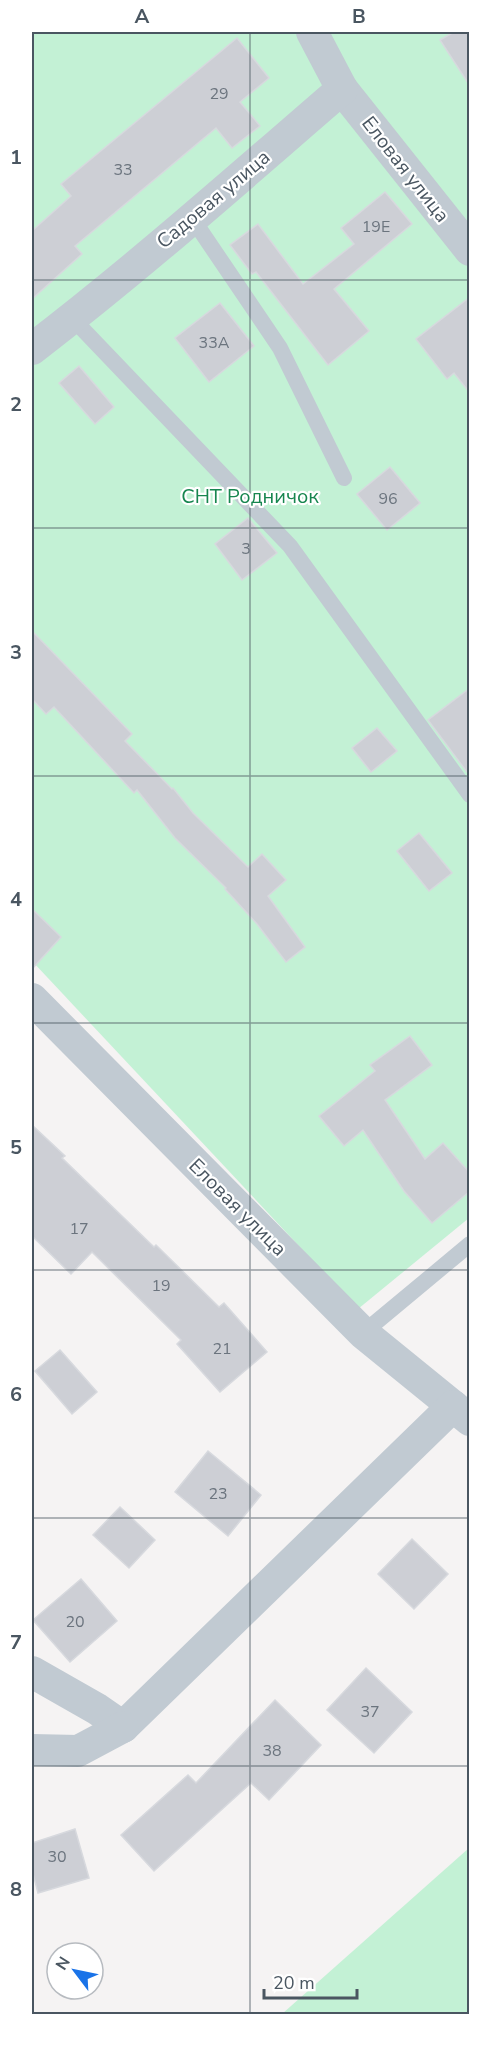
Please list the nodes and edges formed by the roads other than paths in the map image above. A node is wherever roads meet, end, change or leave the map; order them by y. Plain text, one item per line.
1 (312, 32) edge
2 (342, 88) junction
3 (192, 218) junction
4 (470, 250) edge
5 (72, 318) junction
6 (32, 349) edge
7 (344, 478) dead end
8 (470, 795) edge
9 (32, 999) edge
10 (470, 1244) edge
11 (363, 1333) junction
12 (461, 1413) edge
13 (32, 1672) edge
14 (123, 1727) junction
15 (32, 1750) edge

1 - 2 street
2 - 3 street, Садовая улица
2 - 4 street, Еловая улица
3 - 5 street, Садовая улица
3 - 7 lane
5 - 6 street, Садовая улица
5 - 8 lane
9 - 11 street, Еловая улица
10 - 11 lane
11 - 12 street, Еловая улица
12 - 14 street, Еловая улица
13 - 14 street
14 - 15 street, Еловая улица

